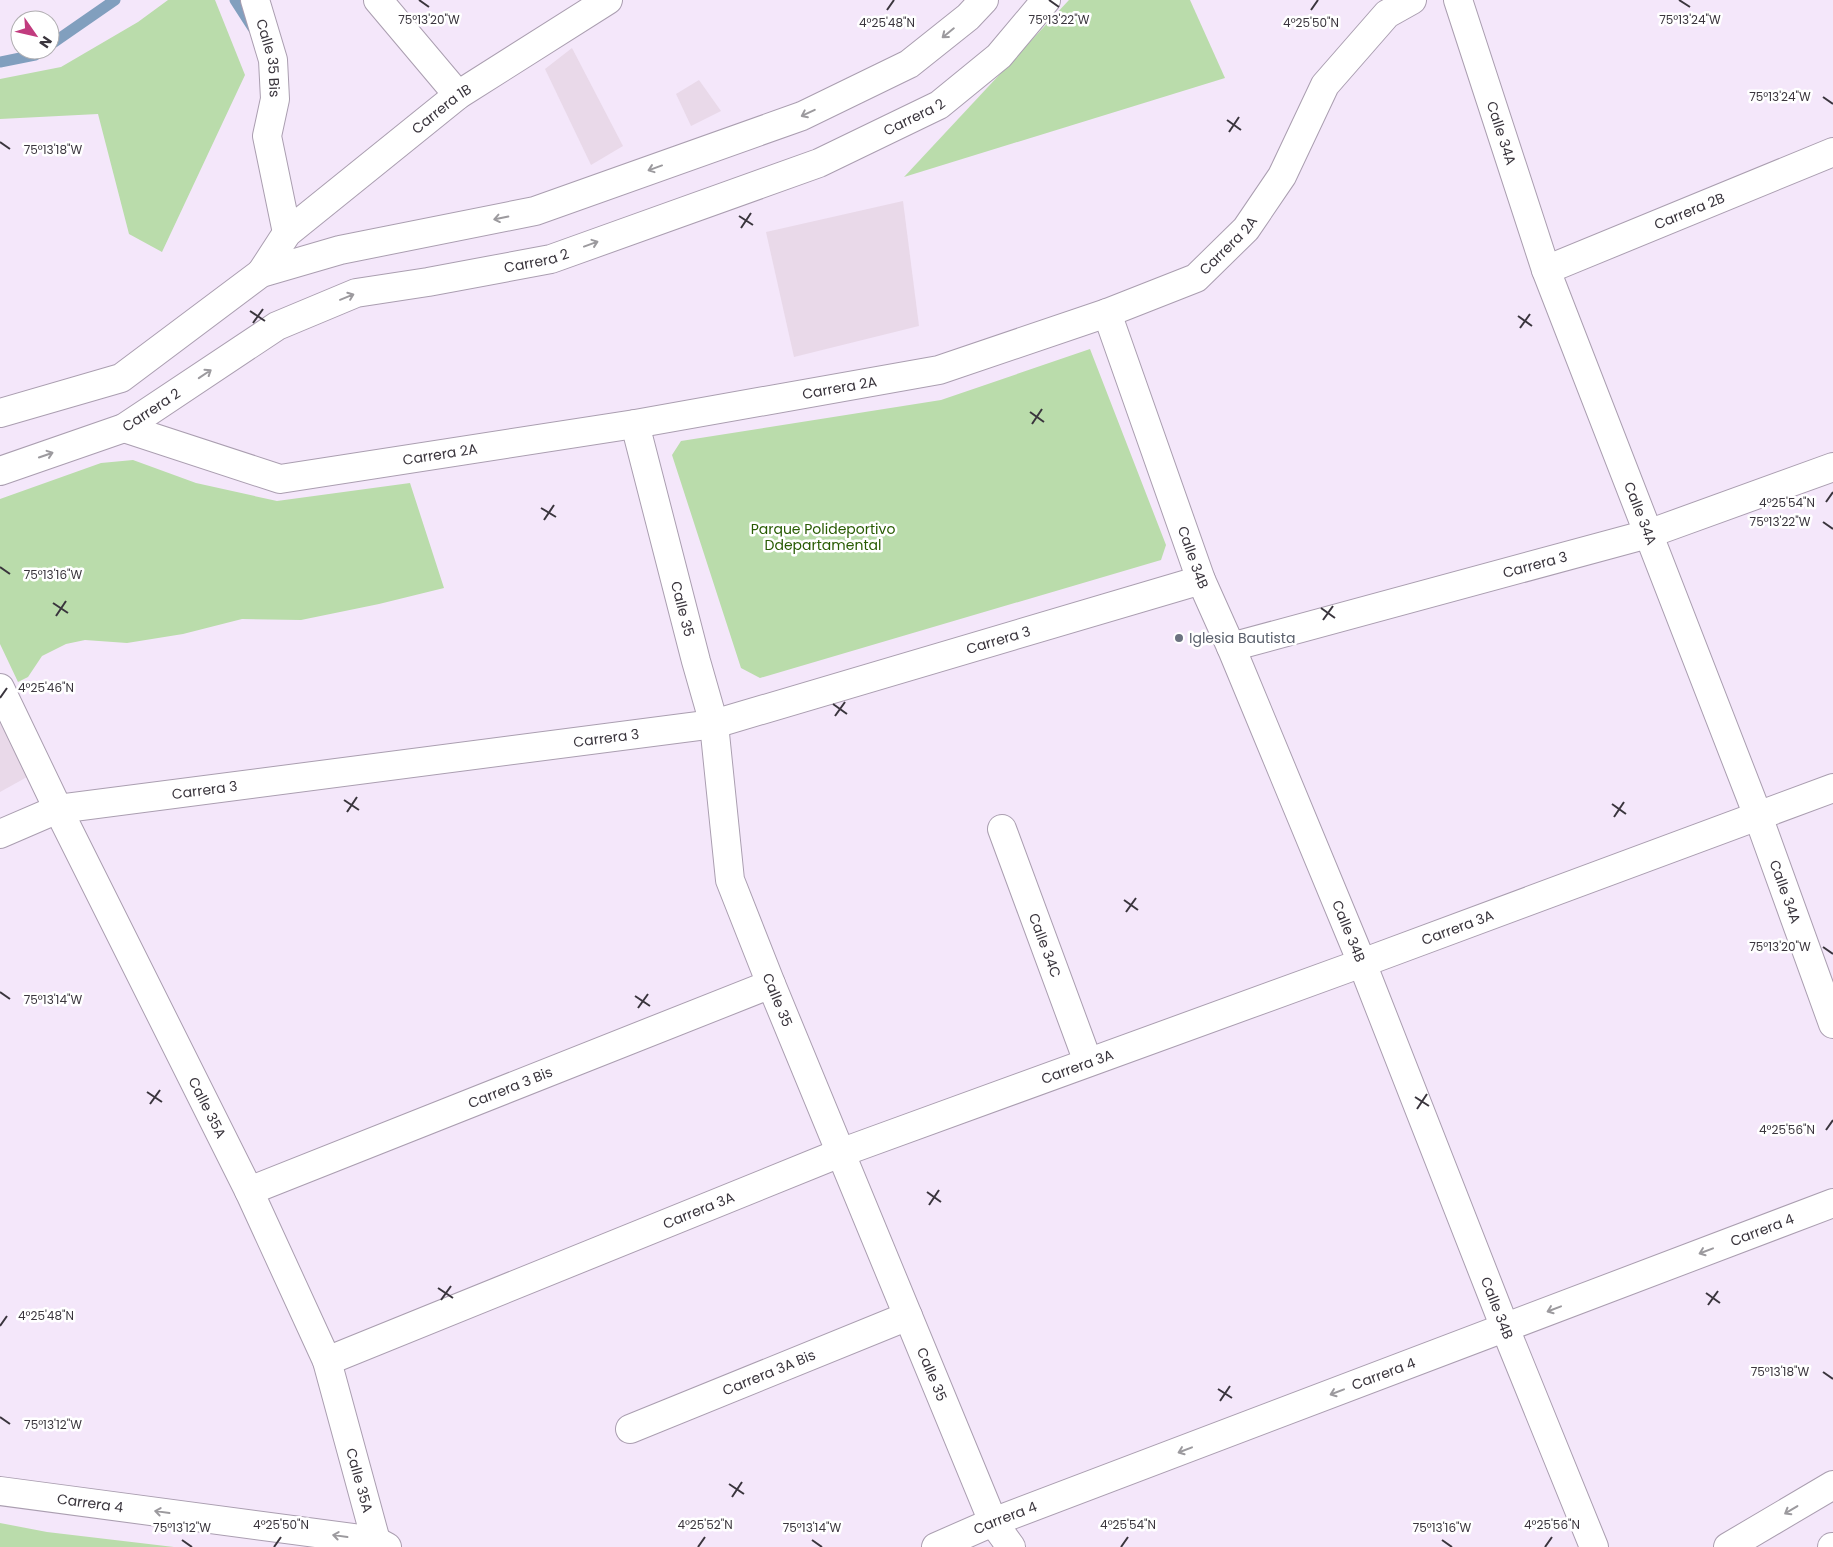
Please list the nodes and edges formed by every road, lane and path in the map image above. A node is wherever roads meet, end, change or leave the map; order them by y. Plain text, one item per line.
1 (255, 0) edge
2 (378, 0) edge
3 (608, 0) edge
4 (984, 0) edge
5 (1046, 0) edge
6 (1412, 0) edge
7 (1458, 0) edge
8 (458, 96) junction
9 (1833, 152) edge
10 (287, 233) junction
11 (1546, 270) junction
12 (261, 273) junction
13 (1107, 313) junction
14 (0, 413) edge
15 (635, 424) junction
16 (124, 428) junction
17 (1833, 467) edge
18 (0, 471) edge
19 (1648, 534) junction
20 (1201, 580) junction
21 (1231, 647) junction
22 (0, 688) edge
23 (714, 724) junction
24 (1833, 788) edge
25 (58, 809) junction
26 (1758, 816) junction
27 (1002, 829) dead end
28 (0, 834) edge
29 (1362, 963) junction
30 (771, 984) junction
31 (1833, 1024) edge
32 (1088, 1062) junction
33 (840, 1153) junction
34 (249, 1191) junction
35 (1833, 1203) edge
36 (908, 1316) junction
37 (1505, 1328) junction
38 (327, 1361) junction
39 (630, 1429) dead end
40 (1833, 1485) edge
41 (0, 1491) edge
42 (994, 1522) junction
43 (381, 1544) edge
44 (936, 1547) edge
45 (1011, 1547) edge
46 (1594, 1547) edge
47 (1728, 1547) edge

1 - 10 street, Calle 35 Bis
2 - 8 street
3 - 8 street, Carrera 1B
4 -> 12 street
16 -> 5 street, Carrera 2
6 - 13 street, Carrera 2A
7 - 11 street, Calle 34A
8 - 10 street, Carrera 1B
9 - 11 street, Carrera 2B
10 - 12 street, Carrera 1B
11 - 19 street, Calle 34A
12 - 14 street
13 - 15 street, Carrera 2A
13 - 20 street, Calle 34B
15 - 16 street, Carrera 2A
15 - 23 street, Calle 35
18 -> 16 street, Carrera 2
17 - 19 street, Carrera 3
19 - 21 street, Carrera 3
19 - 26 street, Calle 34A
20 - 21 street, Calle 34B
20 - 23 street, Carrera 3
21 - 29 street, Calle 34B
22 - 25 street, Calle 35A
23 - 25 street, Carrera 3
23 - 30 street, Calle 35
24 - 26 street, Carrera 3A
25 - 28 street, Carrera 3
25 - 34 street, Calle 35A
26 - 29 street, Carrera 3A
26 - 31 street, Calle 34A
27 - 32 street, Calle 34C
29 - 32 street, Carrera 3A
29 - 37 street, Calle 34B
30 - 33 street, Calle 35
30 - 34 street, Carrera 3 Bis
32 - 33 street, Carrera 3A
33 - 36 street, Calle 35
33 - 38 street, Carrera 3A
34 - 38 street, Calle 35A
35 -> 37 street, Carrera 4
36 - 39 street, Carrera 3A Bis
36 - 42 street, Calle 35
37 -> 42 street, Carrera 4
37 - 46 street, Calle 34B
38 - 43 street, Calle 35A
40 -> 47 street
43 -> 41 street, Carrera 4
42 - 44 street, Carrera 4
42 - 45 street, Calle 35

